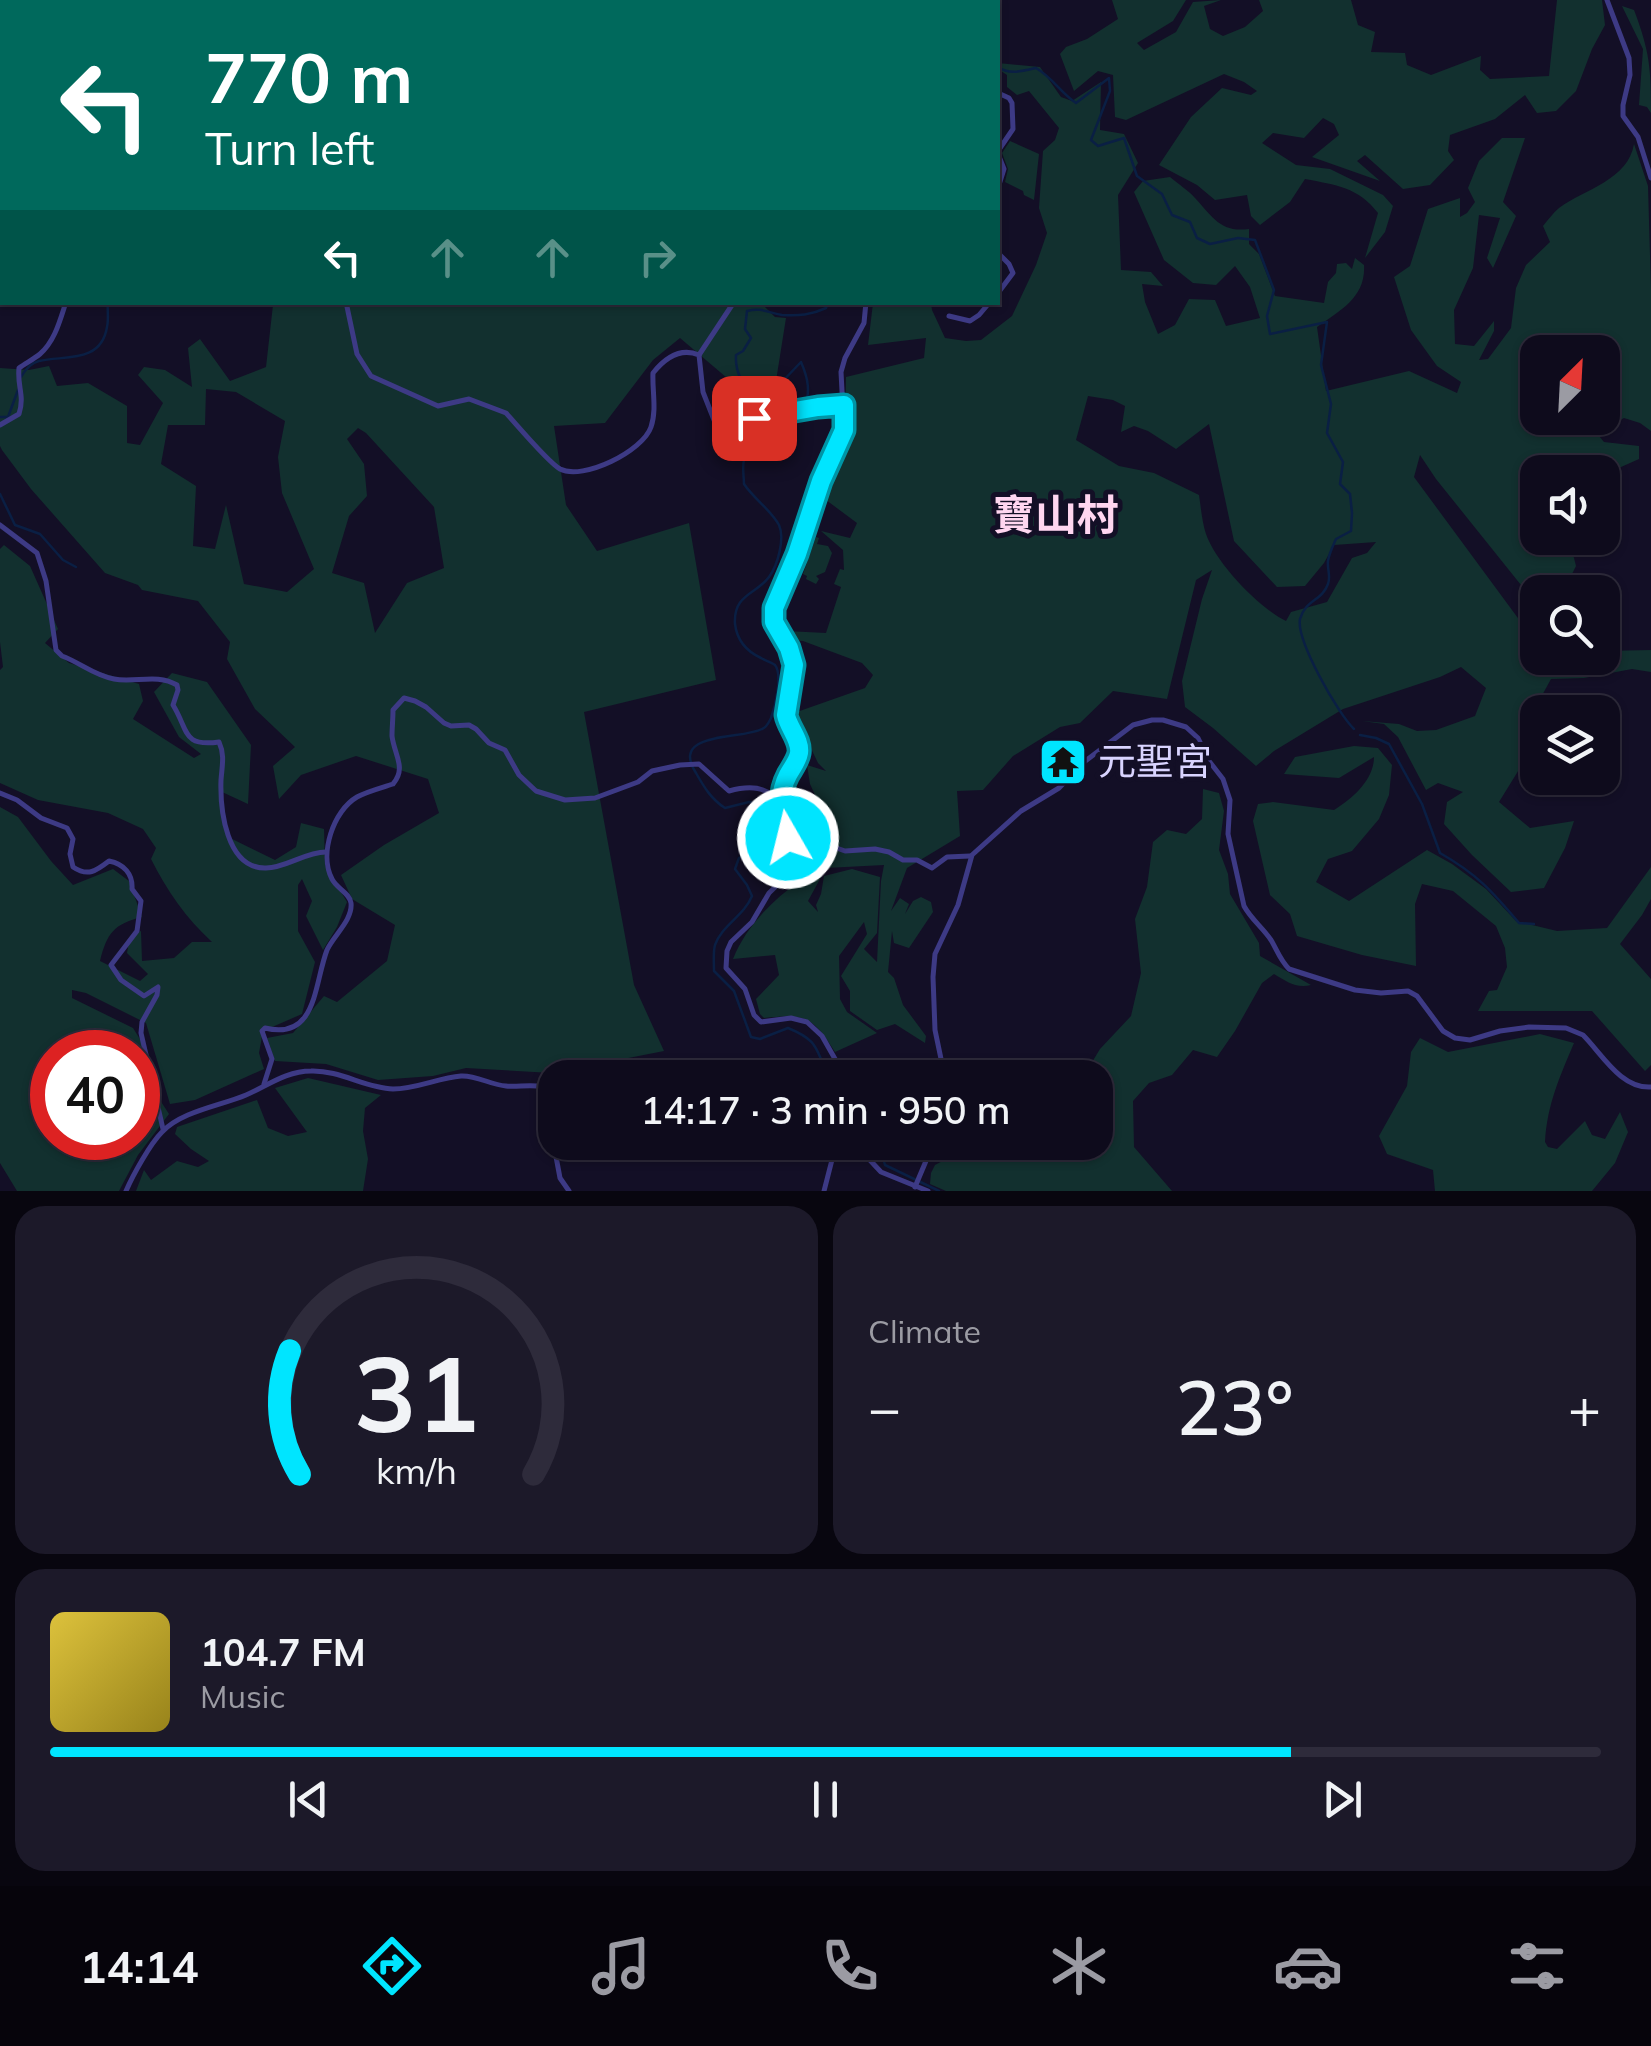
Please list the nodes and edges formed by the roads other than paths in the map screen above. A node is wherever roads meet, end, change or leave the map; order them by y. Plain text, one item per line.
1 (1608, 0) edge
2 (1000, 94) edge
3 (1000, 149) edge
4 (1000, 158) edge
5 (1651, 178) edge
6 (1000, 182) edge
7 (1000, 256) edge
8 (1000, 290) edge
9 (65, 305) edge
10 (347, 305) edge
11 (732, 305) edge
12 (866, 305) edge
13 (987, 305) edge
14 (950, 316) dead end
15 (700, 355) junction
16 (844, 405) junction
17 (0, 424) edge
18 (0, 525) edge
19 (0, 793) edge
20 (781, 804) junction
21 (326, 852) junction
22 (972, 856) junction
23 (836, 1060) edge
24 (941, 1060) edge
25 (264, 1084) junction
26 (1651, 1087) edge
27 (164, 1130) junction
28 (831, 1160) edge
29 (870, 1160) edge
30 (927, 1160) edge
31 (915, 1187) junction
32 (127, 1190) edge
33 (569, 1191) edge
34 (824, 1191) edge
35 (928, 1191) edge

1 - 5 street
2 - 3 street
4 - 6 street
7 - 8 street
9 - 17 street
10 - 15 street
11 - 15 street
12 - 16 street
13 - 14 street
15 - 16 street
16 - 20 street
18 - 21 street
19 - 27 street
20 - 21 street
20 - 22 street
20 - 23 street
21 - 25 street
22 - 24 street
22 - 26 street
25 - 27 street
25 - 33 street
27 - 32 street
28 - 34 street
29 - 31 street
30 - 31 street
31 - 35 street

